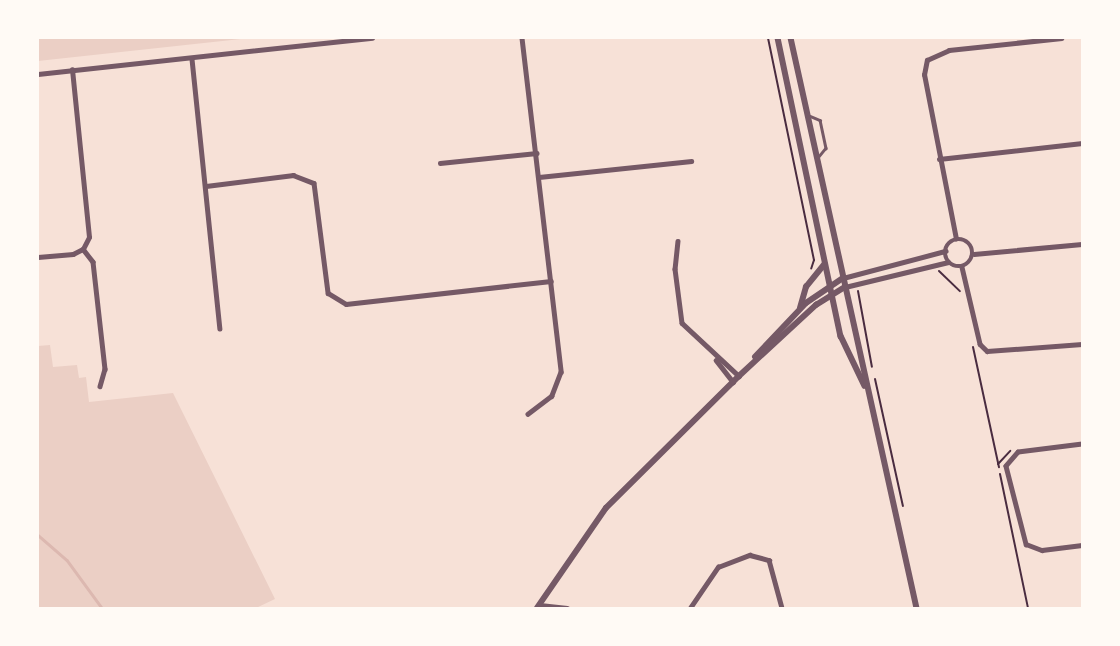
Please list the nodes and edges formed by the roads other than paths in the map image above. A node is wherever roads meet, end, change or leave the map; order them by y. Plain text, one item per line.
1 (372, 38) edge
2 (522, 38) edge
3 (778, 38) edge
4 (791, 38) edge
5 (1061, 38) edge
6 (192, 59) junction
7 (72, 70) junction
8 (38, 74) edge
9 (808, 116) junction
10 (1082, 143) edge
11 (536, 152) junction
12 (818, 158) junction
13 (939, 159) junction
14 (691, 160) dead end
15 (440, 163) dead end
16 (539, 177) junction
17 (206, 186) junction
18 (956, 239) junction
19 (678, 241) dead end
20 (1082, 244) edge
21 (83, 249) junction
22 (945, 251) junction
23 (974, 254) junction
24 (38, 257) edge
25 (824, 261) junction
26 (948, 262) junction
27 (962, 267) junction
28 (843, 278) junction
29 (551, 281) junction
30 (830, 286) junction
31 (845, 287) junction
32 (832, 294) junction
33 (794, 316) junction
34 (220, 329) dead end
35 (1082, 344) edge
36 (714, 357) junction
37 (739, 376) junction
38 (733, 382) junction
39 (100, 386) dead end
40 (870, 399) junction
41 (528, 414) dead end
42 (1082, 444) edge
43 (1082, 545) edge
44 (538, 606) edge
45 (567, 608) edge
46 (690, 608) edge
47 (782, 608) edge
48 (917, 608) edge

1 - 6 street
2 - 11 street
3 - 25 street
4 - 9 street
5 - 13 street
6 - 7 street
6 - 17 street
7 - 8 street
7 - 21 street
9 - 12 street
9 - 12 lane
10 - 13 street
11 - 15 street
11 - 16 street
12 - 28 street
13 - 18 street
14 - 16 street
16 - 29 street
17 - 29 street
17 - 34 street
18 - 22 street
18 - 23 street
19 - 36 street
20 - 23 street
21 - 24 street
21 - 39 street
22 - 26 street
22 - 28 street
23 - 27 street
25 - 30 street
25 - 33 street
26 - 27 street
26 - 31 street
27 - 35 street
28 - 30 street
28 - 31 street
29 - 41 street
30 - 32 street
30 - 33 street
31 - 32 street
31 - 40 street
32 - 37 street
32 - 40 street
33 - 37 street
36 - 37 street
36 - 38 street
37 - 38 street
38 - 44 street
40 - 48 street
42 - 43 street
44 - 45 street
46 - 47 street

